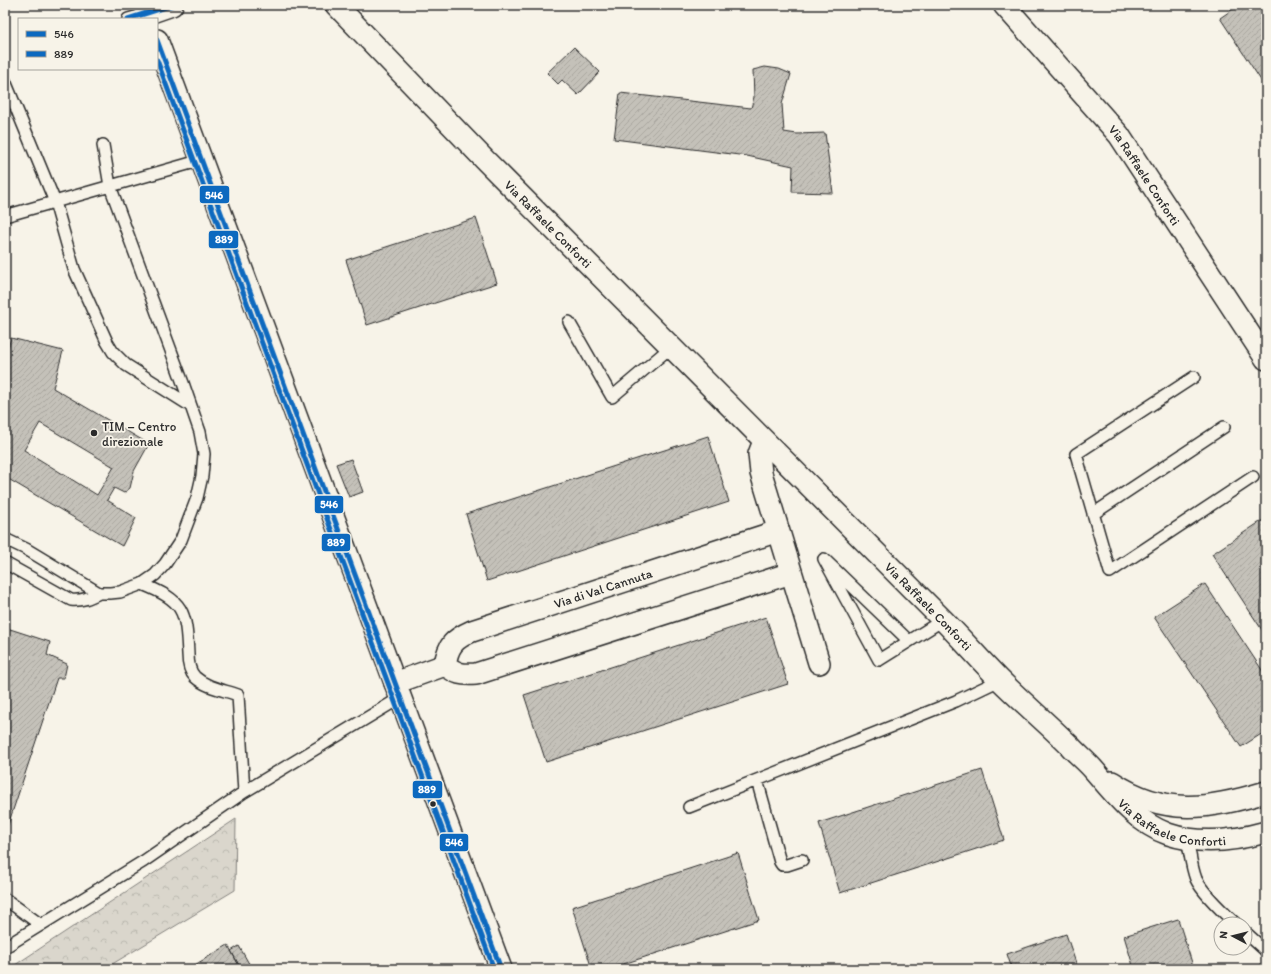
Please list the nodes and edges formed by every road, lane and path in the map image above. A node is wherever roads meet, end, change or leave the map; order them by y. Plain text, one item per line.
1 (172, 5) edge
2 (336, 5) edge
3 (1004, 5) edge
4 (141, 14) edge
5 (158, 43) edge
6 (5, 81) edge
7 (103, 145) dead end
8 (202, 160) junction
9 (110, 186) junction
10 (55, 202) junction
11 (5, 216) edge
12 (568, 322) dead end
13 (671, 347) junction
14 (1266, 359) edge
15 (1194, 376) dead end
16 (191, 406) junction
17 (1224, 427) dead end
18 (764, 441) junction
19 (1254, 477) dead end
20 (1093, 514) junction
21 (778, 531) junction
22 (5, 539) edge
23 (5, 563) edge
24 (791, 573) junction
25 (142, 584) junction
26 (99, 593) junction
27 (943, 620) junction
28 (909, 641) junction
29 (819, 663) dead end
30 (445, 665) junction
31 (1000, 680) junction
32 (398, 690) junction
33 (1093, 770) junction
34 (757, 780) junction
35 (244, 792) junction
36 (1266, 792) edge
37 (688, 807) dead end
38 (1266, 832) edge
39 (1187, 839) junction
40 (802, 860) dead end
41 (5, 899) edge
42 (1227, 916) edge
43 (41, 924) junction
44 (1253, 939) edge
45 (5, 947) edge
46 (1266, 951) edge
47 (502, 969) edge

1 - 4 street
2 - 13 street, Via Raffaele Conforti
3 - 14 street, Via Raffaele Conforti
5 - 8 street
6 - 10 lane
7 - 9 lane
8 - 9 lane
8 - 32 street
9 - 10 lane
9 - 16 lane
10 - 11 lane
10 - 16 lane
12 - 13 lane
13 - 18 street, Via Raffaele Conforti
15 - 20 lane
16 - 25 lane
17 - 20 lane
18 - 21 street
18 - 27 street, Via Raffaele Conforti
19 - 20 lane
21 - 24 street
21 - 30 street, Via di Val Cannuta
22 - 26 lane
23 - 26 lane
24 - 29 street
24 - 30 street
25 - 26 lane
25 - 35 lane
27 - 28 lane
27 - 31 street, Via Raffaele Conforti
28 - 28 lane
30 - 32 street
31 - 33 street, Via Raffaele Conforti
31 - 34 lane
32 - 35 lane
32 - 47 street
33 - 36 street, Via Raffaele Conforti
33 - 39 street, Via Raffaele Conforti
34 - 37 lane
34 - 40 lane
35 - 43 lane
38 - 39 street, Via Raffaele Conforti
39 - 42 lane
41 - 43 lane
43 - 45 lane
44 - 46 lane

